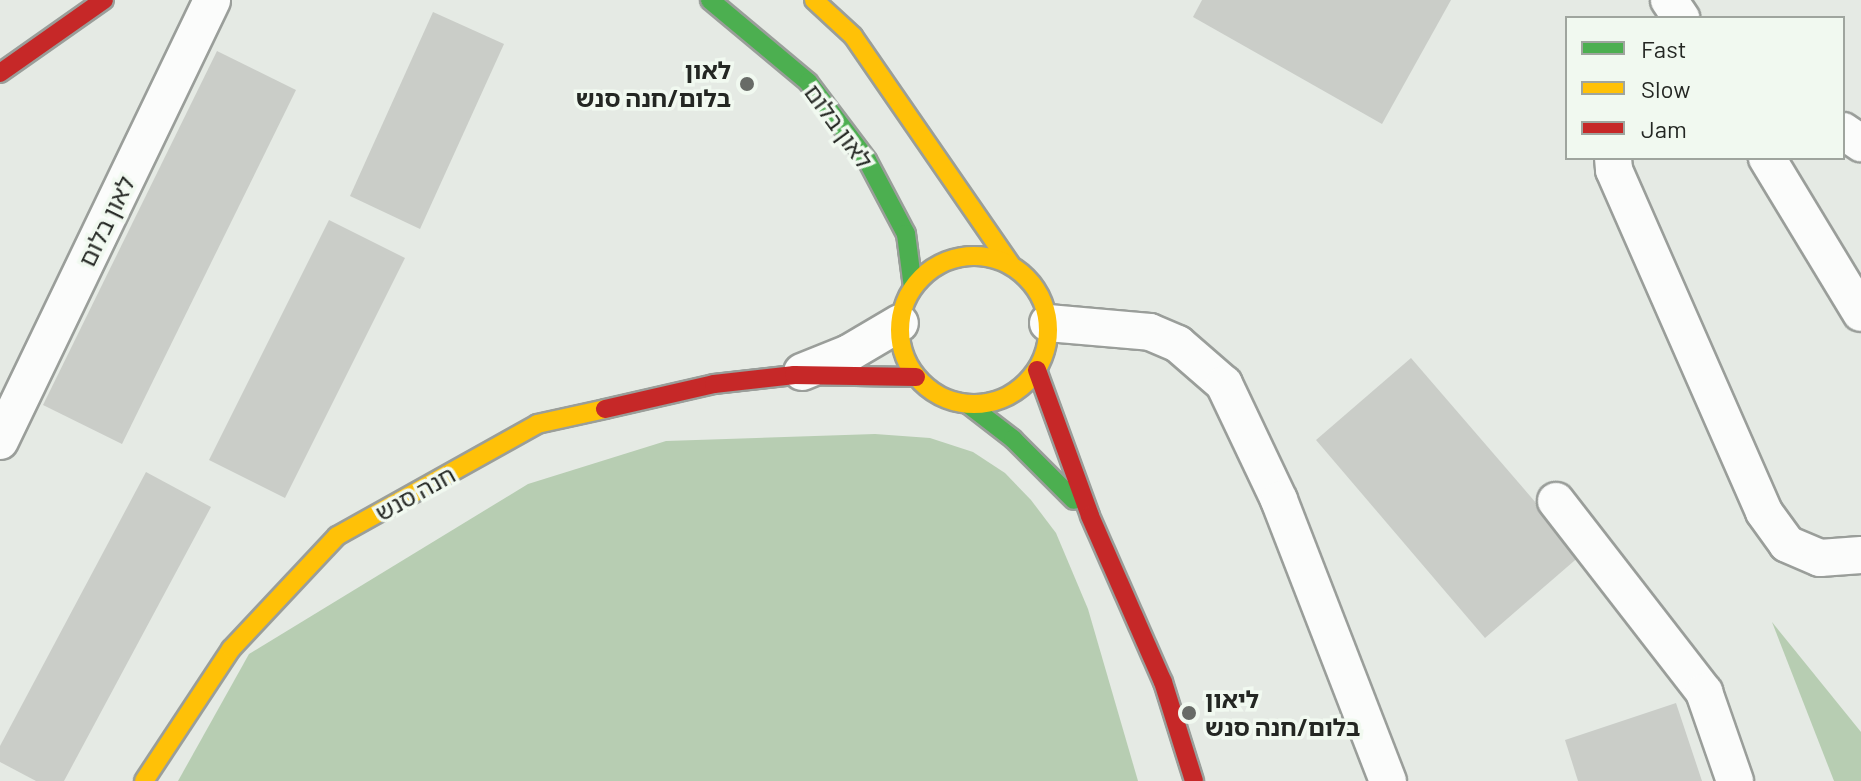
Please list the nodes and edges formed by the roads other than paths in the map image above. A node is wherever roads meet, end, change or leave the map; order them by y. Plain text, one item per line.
1 (104, 0) edge
2 (212, 0) edge
3 (710, 0) edge
4 (814, 0) edge
5 (0, 73) edge
6 (1614, 160) edge
7 (1768, 160) edge
8 (1011, 265) junction
9 (913, 287) junction
10 (1861, 313) edge
11 (900, 323) junction
12 (1048, 323) junction
13 (1037, 370) junction
14 (794, 375) junction
15 (916, 377) junction
16 (969, 405) junction
17 (0, 441) edge
18 (1556, 501) dead end
19 (1090, 516) junction
20 (1861, 555) edge
21 (144, 781) edge
22 (1194, 781) edge
23 (1388, 781) edge
24 (1735, 781) edge

1 - 5 street
2 - 17 street, לאון בלום
3 - 9 street, לאון בלום
4 - 8 street
6 - 20 street
7 - 10 street
8 - 9 street
8 - 12 street
9 - 11 street
11 - 14 street, חנה סנש
11 - 15 street
12 - 13 street
12 - 23 street
13 - 16 street
13 - 19 street
14 - 15 street, חנה סנש
14 - 21 street, חנה סנש
15 - 16 street
16 - 19 street
18 - 24 street
19 - 22 street

